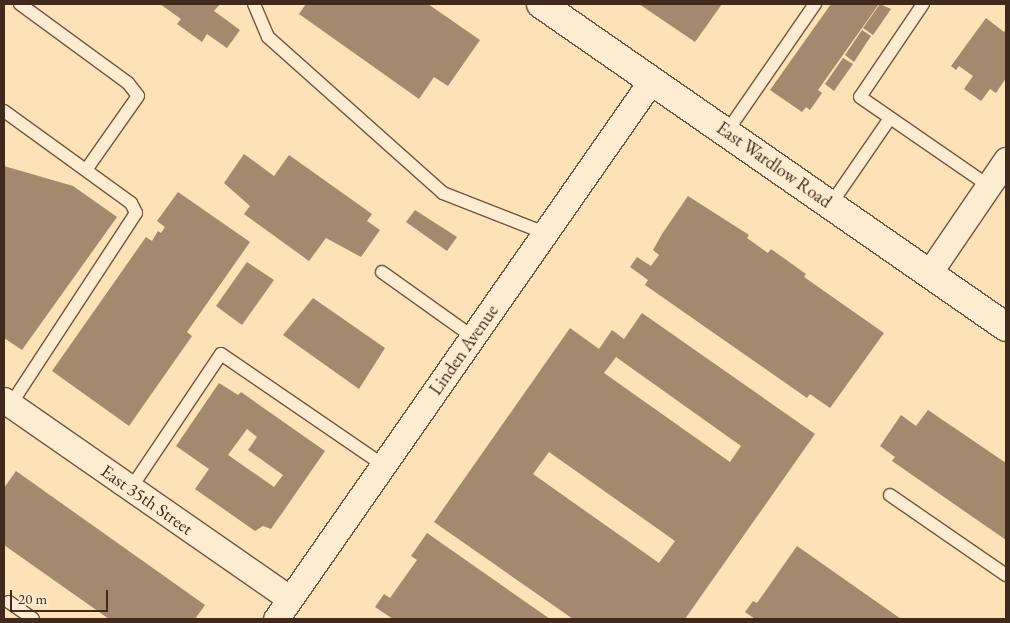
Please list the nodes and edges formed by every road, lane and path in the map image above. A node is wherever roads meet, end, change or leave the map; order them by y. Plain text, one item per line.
1 (20, 4) edge
2 (254, 4) edge
3 (540, 4) edge
4 (815, 4) edge
5 (923, 4) edge
6 (651, 81) junction
7 (4, 111) edge
8 (890, 118) junction
9 (726, 133) junction
10 (1006, 160) edge
11 (86, 170) junction
12 (989, 186) junction
13 (831, 204) junction
14 (545, 233) junction
15 (382, 272) dead end
16 (929, 273) junction
17 (1006, 327) edge
18 (473, 337) junction
19 (7, 402) edge
20 (383, 466) junction
21 (131, 488) junction
22 (890, 495) dead end
23 (1006, 576) edge
24 (9, 602) dead end
25 (283, 609) edge
26 (33, 619) edge

1 - 11 lane
2 - 14 lane
3 - 6 main road, East Wardlow Road
4 - 9 lane
5 - 8 lane
6 - 9 main road, East Wardlow Road
6 - 14 street, Linden Avenue
7 - 11 lane
8 - 12 lane
8 - 13 lane
9 - 13 main road, East Wardlow Road
10 - 12 street
11 - 19 lane
12 - 16 street
13 - 16 main road, East Wardlow Road
14 - 18 street, Linden Avenue
15 - 18 lane
16 - 17 main road, East Wardlow Road
18 - 20 street, Linden Avenue
19 - 21 street, East 35th Street
20 - 21 lane
20 - 25 street, Linden Avenue
21 - 25 street, East 35th Street
22 - 23 lane
24 - 26 lane

